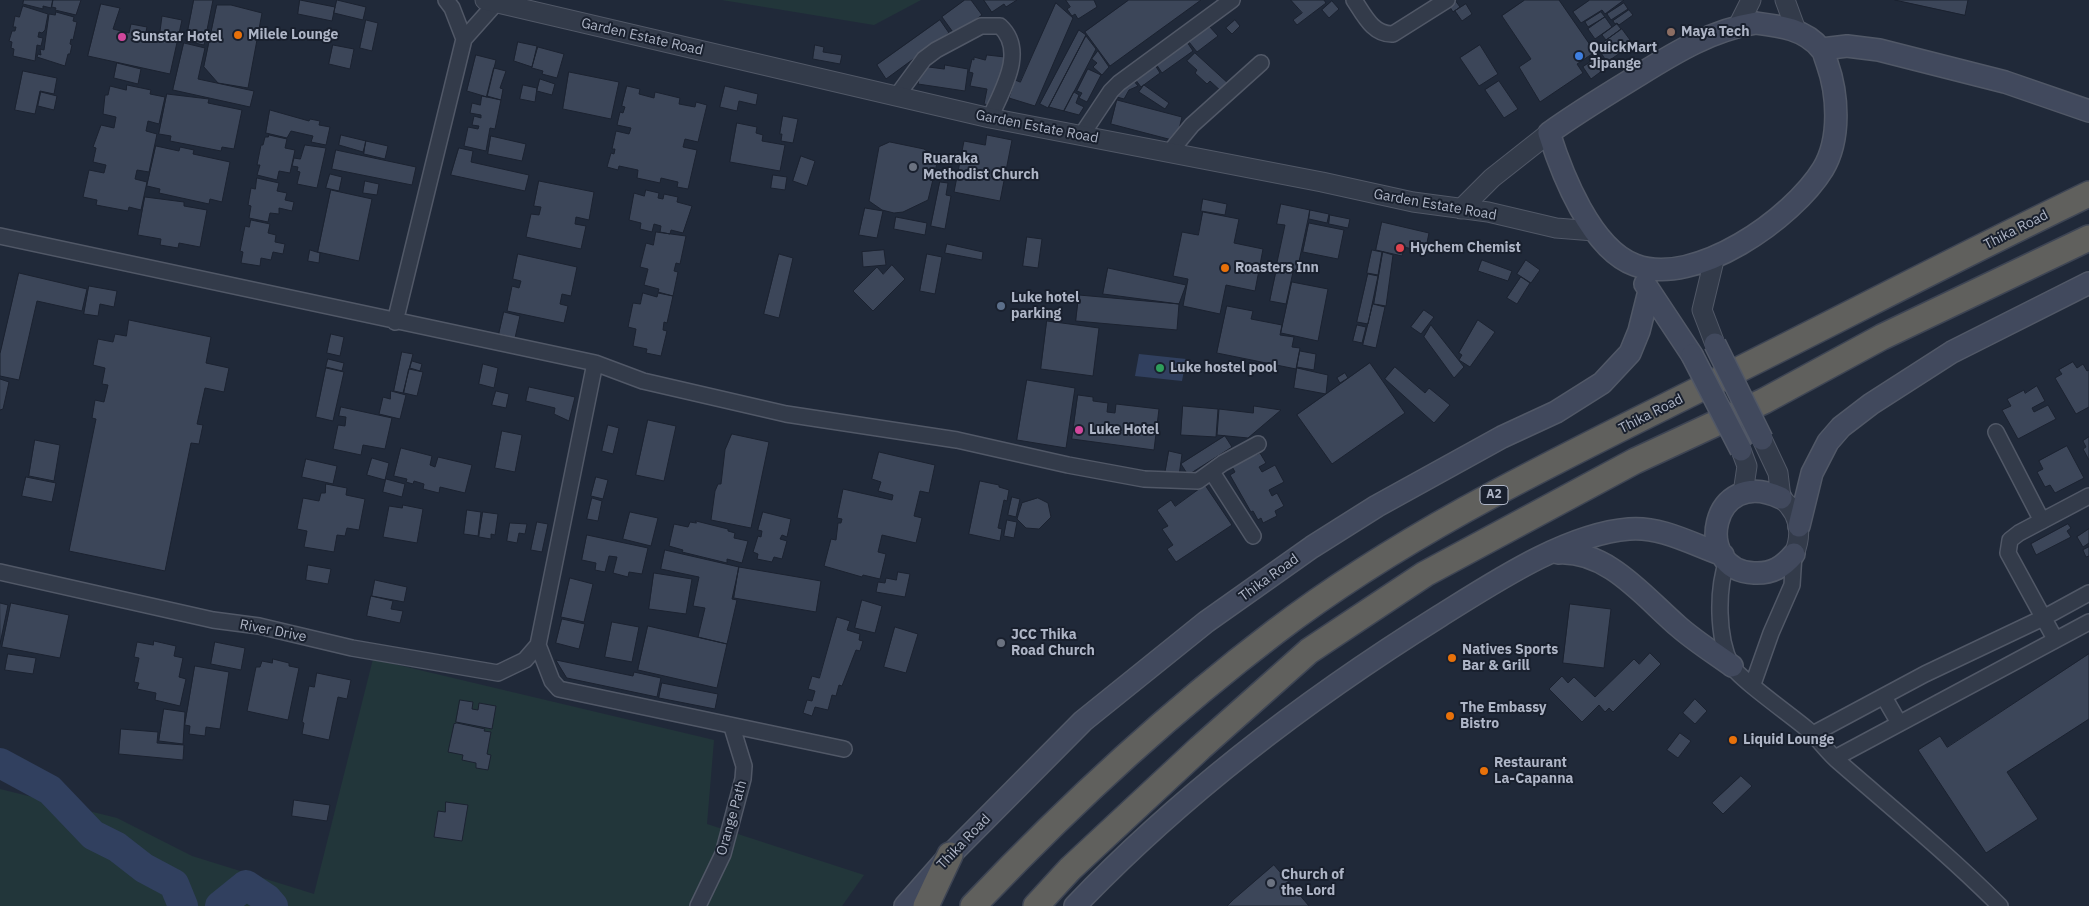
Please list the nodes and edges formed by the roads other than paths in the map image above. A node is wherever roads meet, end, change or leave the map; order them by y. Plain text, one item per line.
1 (446, 0) edge
2 (1232, 0) edge
3 (1354, 0) edge
4 (1447, 0) edge
5 (1751, 0) edge
6 (1785, 0) edge
7 (491, 1) edge
8 (1738, 26) junction
9 (1796, 30) junction
10 (464, 39) junction
11 (1822, 49) junction
12 (1261, 63) dead end
13 (896, 97) junction
14 (2089, 111) edge
15 (990, 118) junction
16 (1549, 133) junction
17 (1081, 136) junction
18 (1169, 153) junction
19 (2089, 194) edge
20 (1461, 209) junction
21 (1594, 231) junction
22 (0, 236) edge
23 (2089, 238) edge
24 (1714, 256) junction
25 (1636, 266) junction
26 (2089, 283) edge
27 (1649, 291) junction
28 (395, 322) junction
29 (1715, 344) joint
30 (594, 363) junction
31 (1996, 432) dead end
32 (1762, 439) joint
33 (1258, 444) dead end
34 (1741, 450) joint
35 (1212, 472) junction
36 (1743, 493) junction
37 (2089, 496) edge
38 (1781, 498) junction
39 (2042, 520) junction
40 (1799, 526) junction
41 (1253, 536) dead end
42 (1552, 553) junction
43 (1794, 554) junction
44 (1725, 558) junction
45 (0, 572) edge
46 (2089, 593) edge
47 (2045, 617) junction
48 (2089, 622) edge
49 (2055, 639) junction
50 (538, 645) junction
51 (1732, 666) junction
52 (1753, 684) junction
53 (1884, 697) junction
54 (1899, 723) junction
55 (732, 726) junction
56 (1813, 734) junction
57 (844, 749) dead end
58 (1834, 758) junction
59 (950, 855) junction
60 (698, 906) edge
61 (904, 906) edge
62 (926, 906) edge
63 (973, 906) edge
64 (1036, 906) edge
65 (1075, 906) edge
66 (2000, 906) edge

1 - 10 street
2 - 17 street
3 - 4 street
5 - 8 street
6 - 9 street
7 - 10 street
7 - 13 street, Garden Estate Road
8 - 9 main road
8 - 16 main road
9 - 11 main road
10 - 28 street
11 - 14 main road
11 - 24 main road
12 - 18 street
13 - 15 street, Garden Estate Road
13 - 15 street
15 - 17 street, Garden Estate Road
16 - 20 street
16 - 21 main road
17 - 18 street, Garden Estate Road
18 - 20 street, Garden Estate Road
19 - 63 highway, Thika Road / A2
20 - 21 street, Garden Estate Road
21 - 25 main road
22 - 28 street
23 - 64 highway
24 - 25 main road
24 - 29 street
25 - 27 main road
26 - 40 main road
27 - 34 main road, bridge
27 - 59 main road, Thika Road
28 - 30 street
29 - 32 main road, bridge
30 - 35 street
30 - 50 street
31 - 39 street
32 - 38 street
33 - 35 street
34 - 36 street
35 - 41 street
36 - 38 main road
36 - 44 main road
37 - 39 street
38 - 40 street
39 - 47 street
40 - 43 street
42 - 44 main road
42 - 51 main road
42 - 65 main road
43 - 44 main road
43 - 52 street
44 - 51 street
45 - 50 street, River Drive
46 - 47 street
47 - 49 street
47 - 53 street
48 - 49 street
49 - 54 street
50 - 55 street
51 - 52 street
52 - 56 street
53 - 54 street
53 - 56 street
54 - 58 street
55 - 57 street
55 - 60 street, Orange Path
56 - 58 street
58 - 66 street
59 - 61 main road, Thika Road
59 - 62 highway

